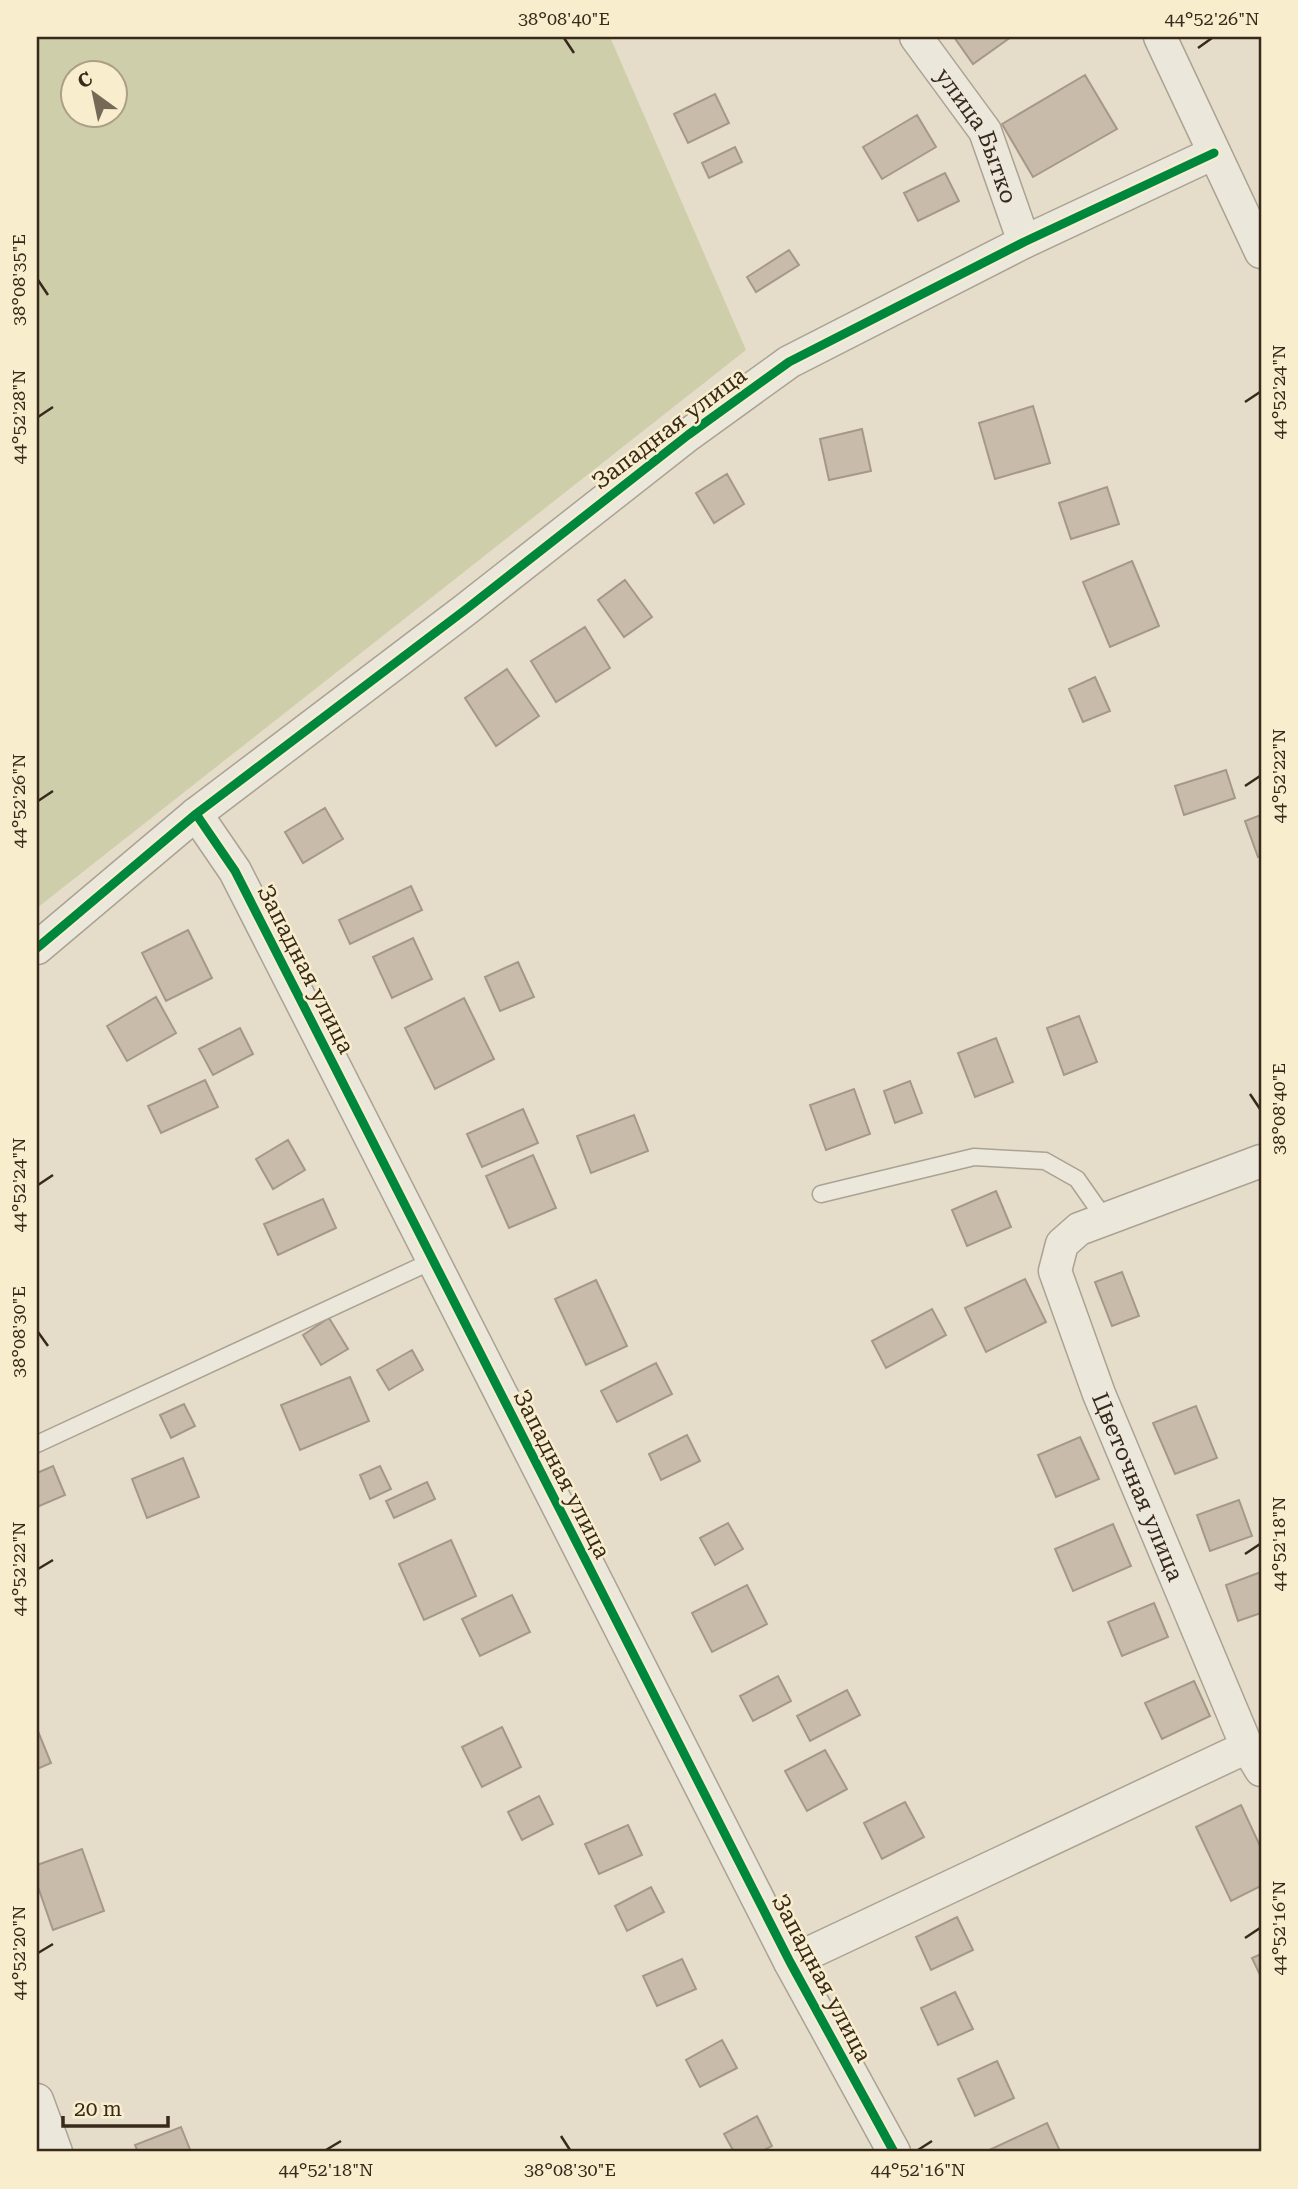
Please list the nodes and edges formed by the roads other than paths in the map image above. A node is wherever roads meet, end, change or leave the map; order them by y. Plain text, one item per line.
1 (916, 37) edge
2 (1160, 37) edge
3 (1214, 153) junction
4 (1024, 242) junction
5 (1261, 252) edge
6 (196, 814) junction
7 (37, 948) edge
8 (1261, 1161) edge
9 (821, 1194) dead end
10 (1105, 1219) junction
11 (432, 1261) junction
12 (37, 1444) edge
13 (1254, 1758) edge
14 (790, 1962) junction
15 (37, 2100) edge
16 (56, 2152) edge
17 (894, 2152) edge

1 - 4 street, улица Бытко
2 - 3 street
3 - 4 street, Западная улица
3 - 5 street
4 - 6 street, Западная улица
6 - 7 street, Западная улица
6 - 11 street, Западная улица
8 - 10 street, Цветочная улица
9 - 10 lane
10 - 13 street, Цветочная улица
11 - 12 lane
11 - 14 street, Западная улица
13 - 14 street
14 - 17 street, Западная улица
15 - 16 street

